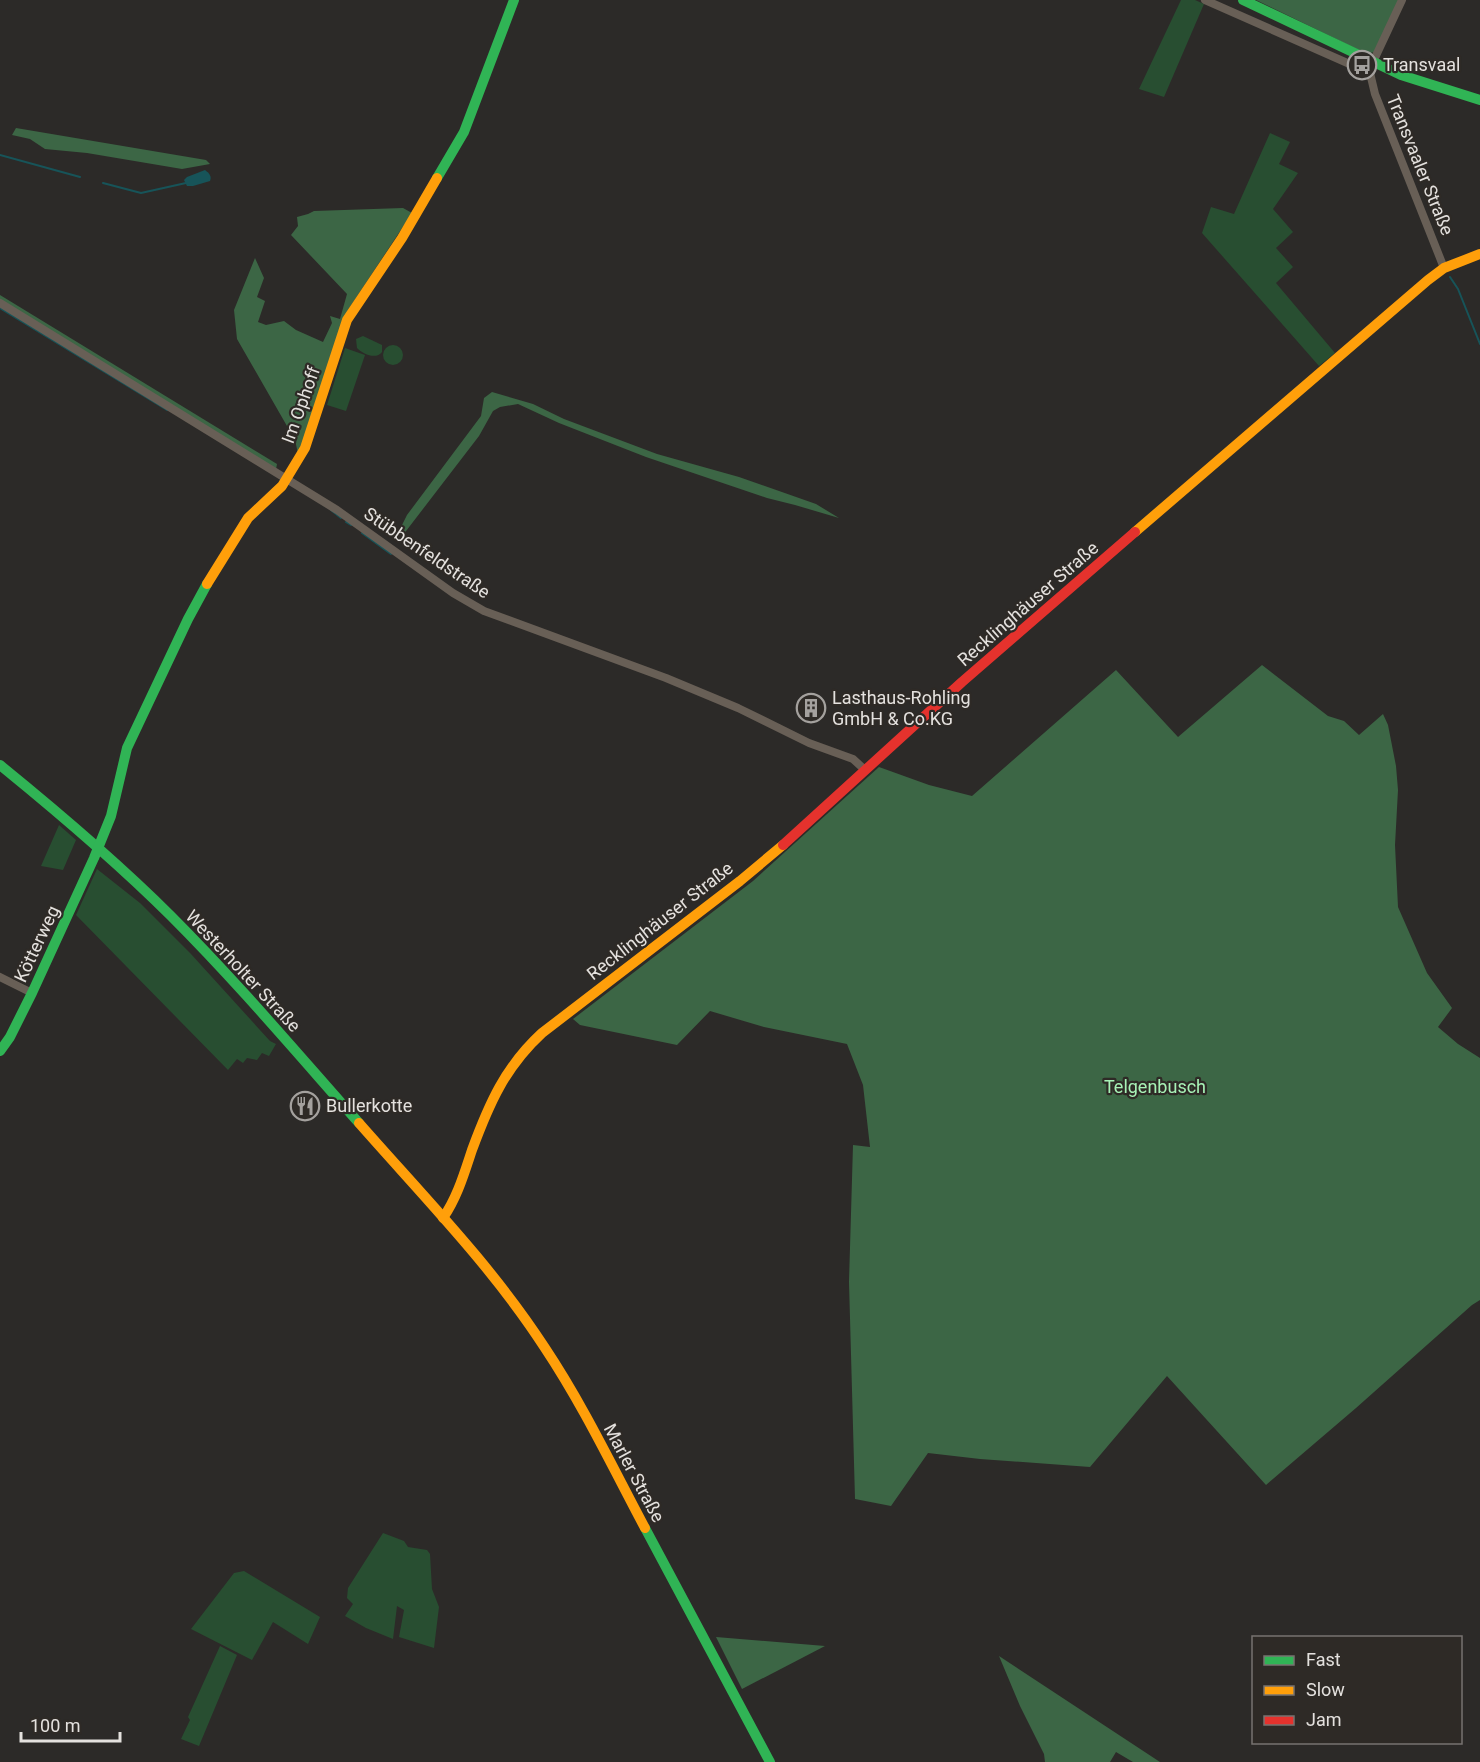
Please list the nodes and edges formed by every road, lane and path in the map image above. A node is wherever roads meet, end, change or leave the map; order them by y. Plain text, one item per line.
1 (514, 0) edge
2 (1205, 0) edge
3 (1243, 0) edge
4 (1402, 0) edge
5 (1372, 68) junction
6 (1480, 100) edge
7 (1480, 254) edge
8 (1444, 268) junction
9 (0, 303) edge
10 (287, 479) junction
11 (0, 765) edge
12 (865, 770) junction
13 (98, 848) junction
14 (0, 977) edge
15 (32, 993) junction
16 (0, 1050) edge
17 (443, 1218) junction
18 (770, 1762) edge

1 - 10 street, Im Ophoff
2 - 5 street
3 - 5 street
4 - 5 street
5 - 6 street
5 - 8 street, Transvaaler Straße
7 - 8 street, Recklinghäuser Straße
8 - 12 street, Recklinghäuser Straße
9 - 10 street, Stübbenfeldstraße
10 - 12 street, Stübbenfeldstraße
10 - 13 street, Im Ophoff
11 - 13 street, Westerholter Straße
12 - 17 street, Recklinghäuser Straße
13 - 15 street, Kötterweg
13 - 17 street, Westerholter Straße
14 - 15 street
15 - 16 street, Kötterweg
17 - 18 street, Marler Straße

